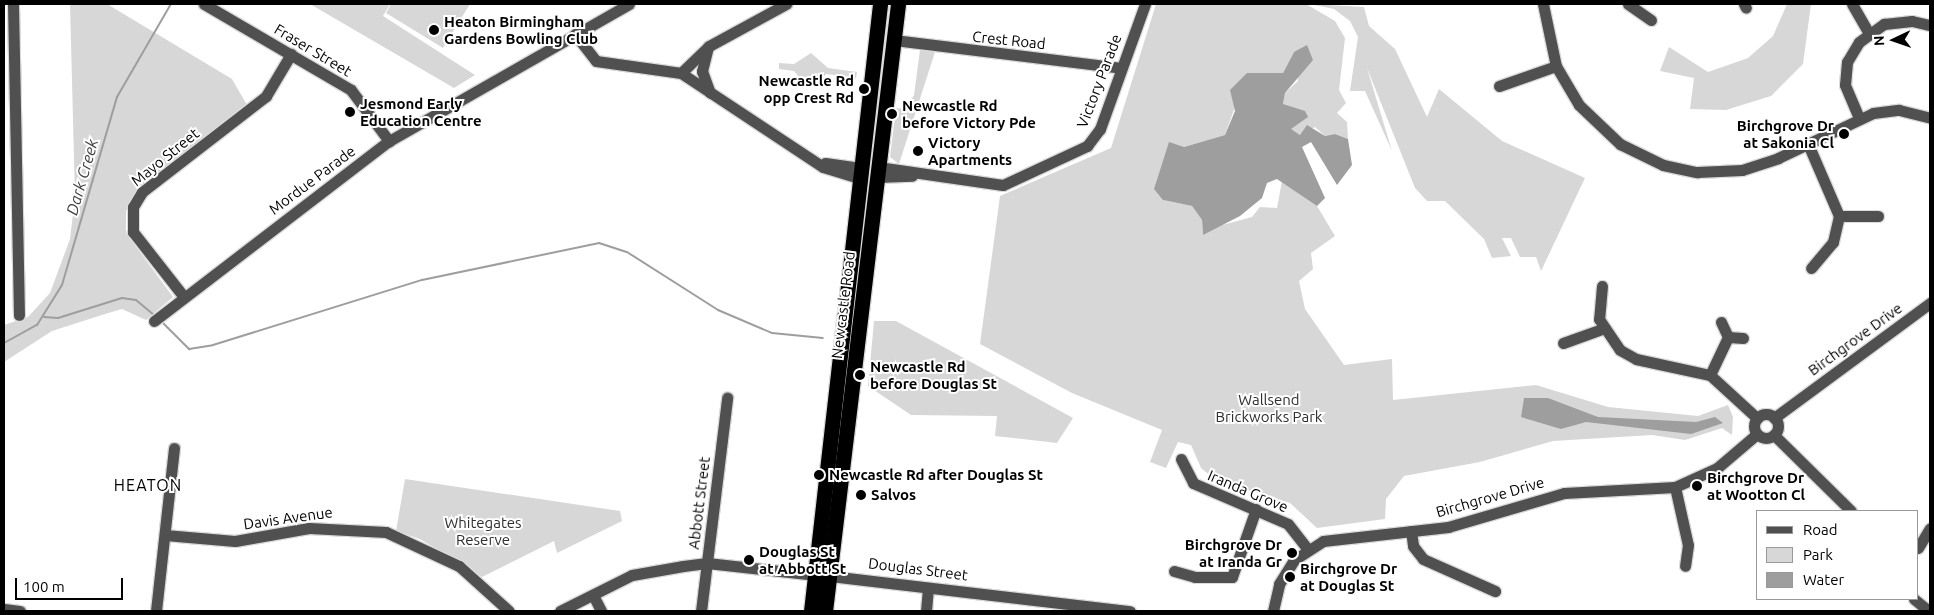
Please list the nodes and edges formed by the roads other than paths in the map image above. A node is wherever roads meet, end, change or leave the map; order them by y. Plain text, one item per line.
1 (13, 4) edge
2 (204, 4) edge
3 (629, 4) edge
4 (786, 4) edge
5 (880, 4) edge
6 (898, 4) edge
7 (1145, 4) edge
8 (1543, 4) edge
9 (1628, 4) edge
10 (1852, 4) edge
11 (1651, 20) dead end
12 (1930, 25) edge
13 (1868, 32) junction
14 (575, 34) junction
15 (894, 40) junction
16 (709, 46) junction
17 (291, 54) junction
18 (1556, 66) junction
19 (1121, 68) junction
20 (681, 73) junction
21 (1499, 86) dead end
22 (710, 93) junction
23 (1858, 118) junction
24 (1930, 118) edge
25 (389, 141) junction
26 (1808, 144) junction
27 (877, 172) junction
28 (861, 173) junction
29 (1839, 216) junction
30 (1878, 216) dead end
31 (1811, 268) dead end
32 (1602, 286) dead end
33 (184, 297) junction
34 (1930, 303) edge
35 (20, 315) dead end
36 (154, 321) dead end
37 (1721, 322) dead end
38 (1602, 329) junction
39 (1728, 337) junction
40 (1743, 338) dead end
41 (1563, 343) dead end
42 (1710, 376) junction
43 (727, 398) dead end
44 (1757, 418) junction
45 (1774, 418) junction
46 (1757, 434) junction
47 (1774, 435) junction
48 (174, 448) dead end
49 (1181, 459) dead end
50 (1675, 487) junction
51 (1256, 510) junction
52 (1850, 510) edge
53 (1930, 528) edge
54 (1410, 531) junction
55 (165, 535) junction
56 (1919, 546) edge
57 (1307, 548) junction
58 (707, 563) junction
59 (1685, 566) dead end
60 (1287, 570) junction
61 (1174, 571) dead end
62 (823, 575) junction
63 (928, 588) junction
64 (1495, 591) dead end
65 (593, 595) junction
66 (1915, 600) edge
67 (1014, 605) edge
68 (4, 609) edge
69 (20, 611) edge
70 (156, 611) edge
71 (509, 611) edge
72 (560, 611) edge
73 (601, 611) edge
74 (701, 611) edge
75 (811, 611) edge
76 (825, 611) edge
77 (926, 611) edge
78 (1126, 611) edge
79 (1273, 611) edge
80 (1280, 611) edge
81 (1929, 611) edge

1 - 35 street
2 - 17 street, Fraser Street
3 - 14 street, Mordue Parade
4 - 16 street
5 - 28 highway, Newcastle Road
6 - 15 highway, Newcastle Road
7 - 19 street, Victory Parade
8 - 18 street
9 - 11 street
10 - 13 street
12 - 13 street
13 - 23 street
14 - 20 street
14 - 25 street, Mordue Parade
15 - 19 street, Crest Road
15 - 27 highway, Newcastle Road
16 - 20 street
16 - 22 street
17 - 25 street, Fraser Street
17 - 33 street, Mayo Street
18 - 21 street
18 - 26 street
19 - 27 street, Victory Parade
20 - 22 street
22 - 28 street
23 - 24 street
23 - 26 street
25 - 33 street, Mordue Parade
26 - 29 street
27 - 28 highway
27 - 62 highway, Newcastle Road
28 - 62 highway, Newcastle Road
29 - 30 street
29 - 31 street
32 - 38 street
33 - 36 street, Mordue Parade
34 - 45 street, Birchgrove Drive
37 - 39 street
38 - 41 street
38 - 42 street
39 - 40 street
39 - 42 street
42 - 44 street
43 - 58 street, Abbott Street
44 - 45 street
44 - 46 street
45 - 47 street
46 - 47 street
46 - 50 street, Birchgrove Drive
47 - 52 street
48 - 55 street
49 - 51 street, Iranda Grove
50 - 54 street, Birchgrove Drive
50 - 59 street
51 - 57 street, Iranda Grove
51 - 61 street
53 - 56 street
54 - 57 street, Birchgrove Drive
54 - 64 street
55 - 70 street
55 - 71 street, Davis Avenue
57 - 60 street, Birchgrove Drive
58 - 62 street, Douglas Street
58 - 65 street, Douglas Street
58 - 74 street, Abbott Street
60 - 79 street, Birchgrove Drive
60 - 80 street
62 - 63 street, Douglas Street
62 - 75 highway, Newcastle Road
62 - 76 highway, Newcastle Road
63 - 67 street, Douglas Street
63 - 77 street
65 - 72 street, Douglas Street
65 - 73 street
66 - 81 street
67 - 78 street, Douglas Street
68 - 69 street

